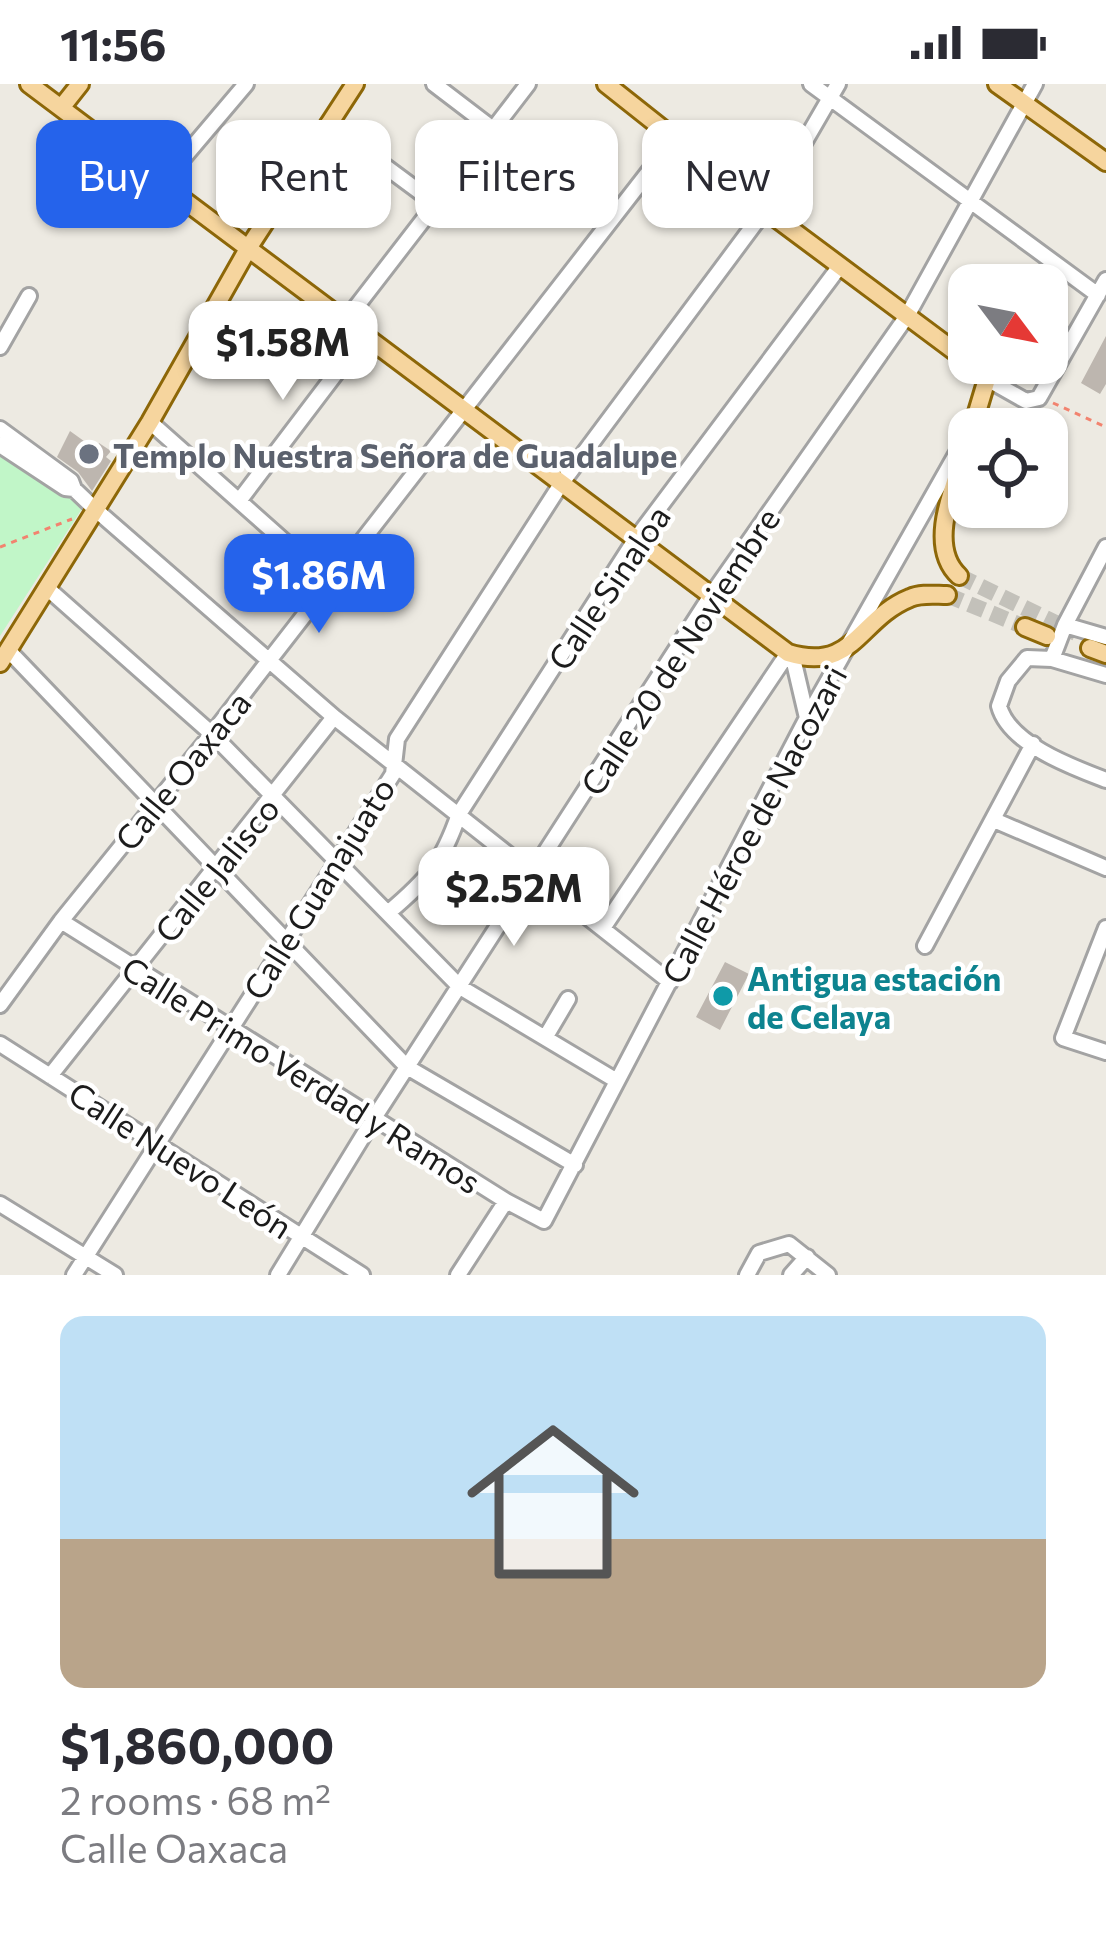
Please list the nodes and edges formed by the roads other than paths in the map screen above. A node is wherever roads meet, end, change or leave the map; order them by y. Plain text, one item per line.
1 (29, 84) edge
2 (80, 84) edge
3 (246, 84) edge
4 (355, 84) edge
5 (434, 84) edge
6 (528, 84) edge
7 (811, 84) edge
8 (838, 84) edge
9 (997, 84) edge
10 (1035, 84) edge
11 (608, 85) edge
12 (829, 98) junction
13 (1024, 104) junction
14 (61, 108) junction
15 (78, 120) edge
16 (331, 120) edge
17 (481, 120) edge
18 (500, 120) edge
19 (653, 120) edge
20 (813, 126) edge
21 (192, 148) edge
22 (1106, 162) edge
23 (642, 180) edge
24 (192, 204) edge
25 (969, 204) junction
26 (263, 228) edge
27 (417, 228) edge
28 (752, 228) edge
29 (789, 228) edge
30 (250, 248) junction
31 (840, 266) junction
32 (1106, 280) edge
33 (1098, 295) junction
34 (28, 296) dead end
35 (907, 316) junction
36 (346, 320) junction
37 (365, 335) junction
38 (0, 347) edge
39 (948, 347) edge
40 (1068, 347) edge
41 (996, 384) edge
42 (1047, 384) edge
43 (464, 410) junction
44 (150, 422) junction
45 (0, 429) edge
46 (0, 445) edge
47 (948, 470) edge
48 (561, 484) junction
49 (74, 489) junction
50 (239, 501) junction
51 (96, 510) junction
52 (948, 517) edge
53 (635, 540) junction
54 (1106, 547) edge
55 (959, 576) dead end
56 (330, 583) junction
57 (46, 588) junction
58 (947, 595) tunnel mouth
59 (710, 597) junction
60 (1065, 625) junction
61 (1025, 627) tunnel mouth
62 (1047, 636) dead end
63 (1100, 645) edge
64 (844, 651) junction
65 (790, 654) junction
66 (4, 656) edge
67 (1052, 659) junction
68 (269, 660) junction
69 (1106, 676) edge
70 (334, 717) junction
71 (807, 718) junction
72 (212, 734) junction
73 (1033, 744) junction
74 (395, 764) junction
75 (1106, 780) edge
76 (274, 796) junction
77 (155, 803) junction
78 (459, 814) junction
79 (994, 820) junction
80 (337, 859) junction
81 (218, 868) junction
82 (1106, 868) edge
83 (535, 873) junction
84 (388, 912) junction
85 (61, 921) junction
86 (603, 928) junction
87 (1106, 928) edge
88 (286, 939) junction
89 (925, 946) dead end
90 (136, 970) junction
91 (670, 982) junction
92 (460, 987) junction
93 (568, 999) dead end
94 (0, 1005) edge
95 (230, 1028) junction
96 (545, 1038) junction
97 (0, 1044) edge
98 (1106, 1052) edge
99 (407, 1067) junction
100 (50, 1076) junction
101 (617, 1081) junction
102 (374, 1118) junction
103 (157, 1144) junction
104 (575, 1166) junction
105 (506, 1201) junction
106 (0, 1204) edge
107 (544, 1221) joint
108 (302, 1236) junction
109 (85, 1257) junction
110 (807, 1257) junction
111 (74, 1275) edge
112 (115, 1275) edge
113 (278, 1275) edge
114 (362, 1275) edge
115 (458, 1275) edge
116 (747, 1275) edge
117 (791, 1275) edge
118 (828, 1275) edge

1 - 14 main road
2 - 14 main road
3 - 21 street
4 - 16 main road
5 - 17 street
6 - 18 street
7 - 12 street
8 - 12 street, Calle Guanajuato
9 - 13 main road
10 - 13 street, Calle 20 de Noviembre
11 - 19 main road
12 - 20 street, Calle Guanajuato
12 - 25 street
13 - 22 main road
13 - 25 street, Calle 20 de Noviembre
14 - 15 main road
23 - 43 street, Calle Oaxaca
24 - 30 main road
25 - 33 street
25 - 35 street, Calle 20 de Noviembre
26 - 30 main road
27 - 36 street
28 - 48 street, Calle Guanajuato
29 - 31 main road
30 - 36 main road
30 - 44 main road
31 - 35 main road
31 - 53 street, Calle Sinaloa
32 - 33 street
33 - 40 street
34 - 38 street
35 - 39 main road
35 - 59 street, Calle 20 de Noviembre
36 - 37 main road
37 - 43 main road
37 - 50 street
41 - 42 street
43 - 48 main road
43 - 56 street, Calle Oaxaca
44 - 50 street
44 - 51 main road
45 - 49 street
46 - 49 street
47 - 64 street, Calle Héroe de Nacozari
48 - 53 main road
48 - 74 street, Calle Guanajuato
49 - 51 street
50 - 56 street
51 - 57 main road
51 - 68 street
52 - 55 main road
53 - 59 main road
53 - 78 street, Calle Sinaloa
54 - 60 street
56 - 68 street, Calle Oaxaca
57 - 66 main road
57 - 72 street
58 - 64 main road
59 - 65 main road
59 - 83 street, Calle 20 de Noviembre
60 - 63 street
60 - 67 street
61 - 62 main road
64 - 65 main road
64 - 71 street, Calle Héroe de Nacozari
65 - 71 street
65 - 86 street
66 - 77 street
67 - 69 street
67 - 73 street
68 - 70 street
68 - 72 street, Calle Oaxaca
70 - 74 street
70 - 76 street, Calle Jalisco
71 - 91 street, Calle Héroe de Nacozari
72 - 76 street
72 - 77 street, Calle Oaxaca
73 - 75 street
73 - 79 street
74 - 78 street
74 - 80 street, Calle Guanajuato
76 - 80 street
76 - 81 street, Calle Jalisco
77 - 81 street
77 - 85 street, Calle Oaxaca
78 - 83 street
78 - 84 street, Calle Sinaloa
79 - 82 street
79 - 89 street
80 - 84 street
80 - 88 street, Calle Guanajuato
81 - 88 street
81 - 90 street, Calle Jalisco
83 - 86 street
83 - 92 street, Calle 20 de Noviembre
84 - 92 street
85 - 90 street, Calle Primo Verdad y Ramos
85 - 94 street, Calle Oaxaca
86 - 91 street
87 - 98 street
88 - 95 street, Calle Guanajuato
88 - 99 street
90 - 95 street, Calle Primo Verdad y Ramos
90 - 100 street, Calle Jalisco
91 - 101 street, Calle Héroe de Nacozari
92 - 96 street
92 - 99 street, Calle 20 de Noviembre
93 - 96 street
95 - 102 street, Calle Primo Verdad y Ramos
95 - 103 street, Calle Guanajuato
96 - 101 street
97 - 100 street, Calle Nuevo León
99 - 102 street, Calle 20 de Noviembre
99 - 104 street
100 - 103 street, Calle Nuevo León
101 - 104 street, Calle Héroe de Nacozari
102 - 105 street, Calle Primo Verdad y Ramos
102 - 108 street, Calle 20 de Noviembre
103 - 108 street, Calle Nuevo León
103 - 109 street, Calle Guanajuato
104 - 107 street, Calle Héroe de Nacozari
105 - 107 street, Calle Primo Verdad y Ramos
105 - 115 street
106 - 109 street
108 - 113 street, Calle 20 de Noviembre
108 - 114 street, Calle Nuevo León
109 - 111 street, Calle Guanajuato
109 - 112 street
110 - 116 street
110 - 117 street
110 - 118 street

